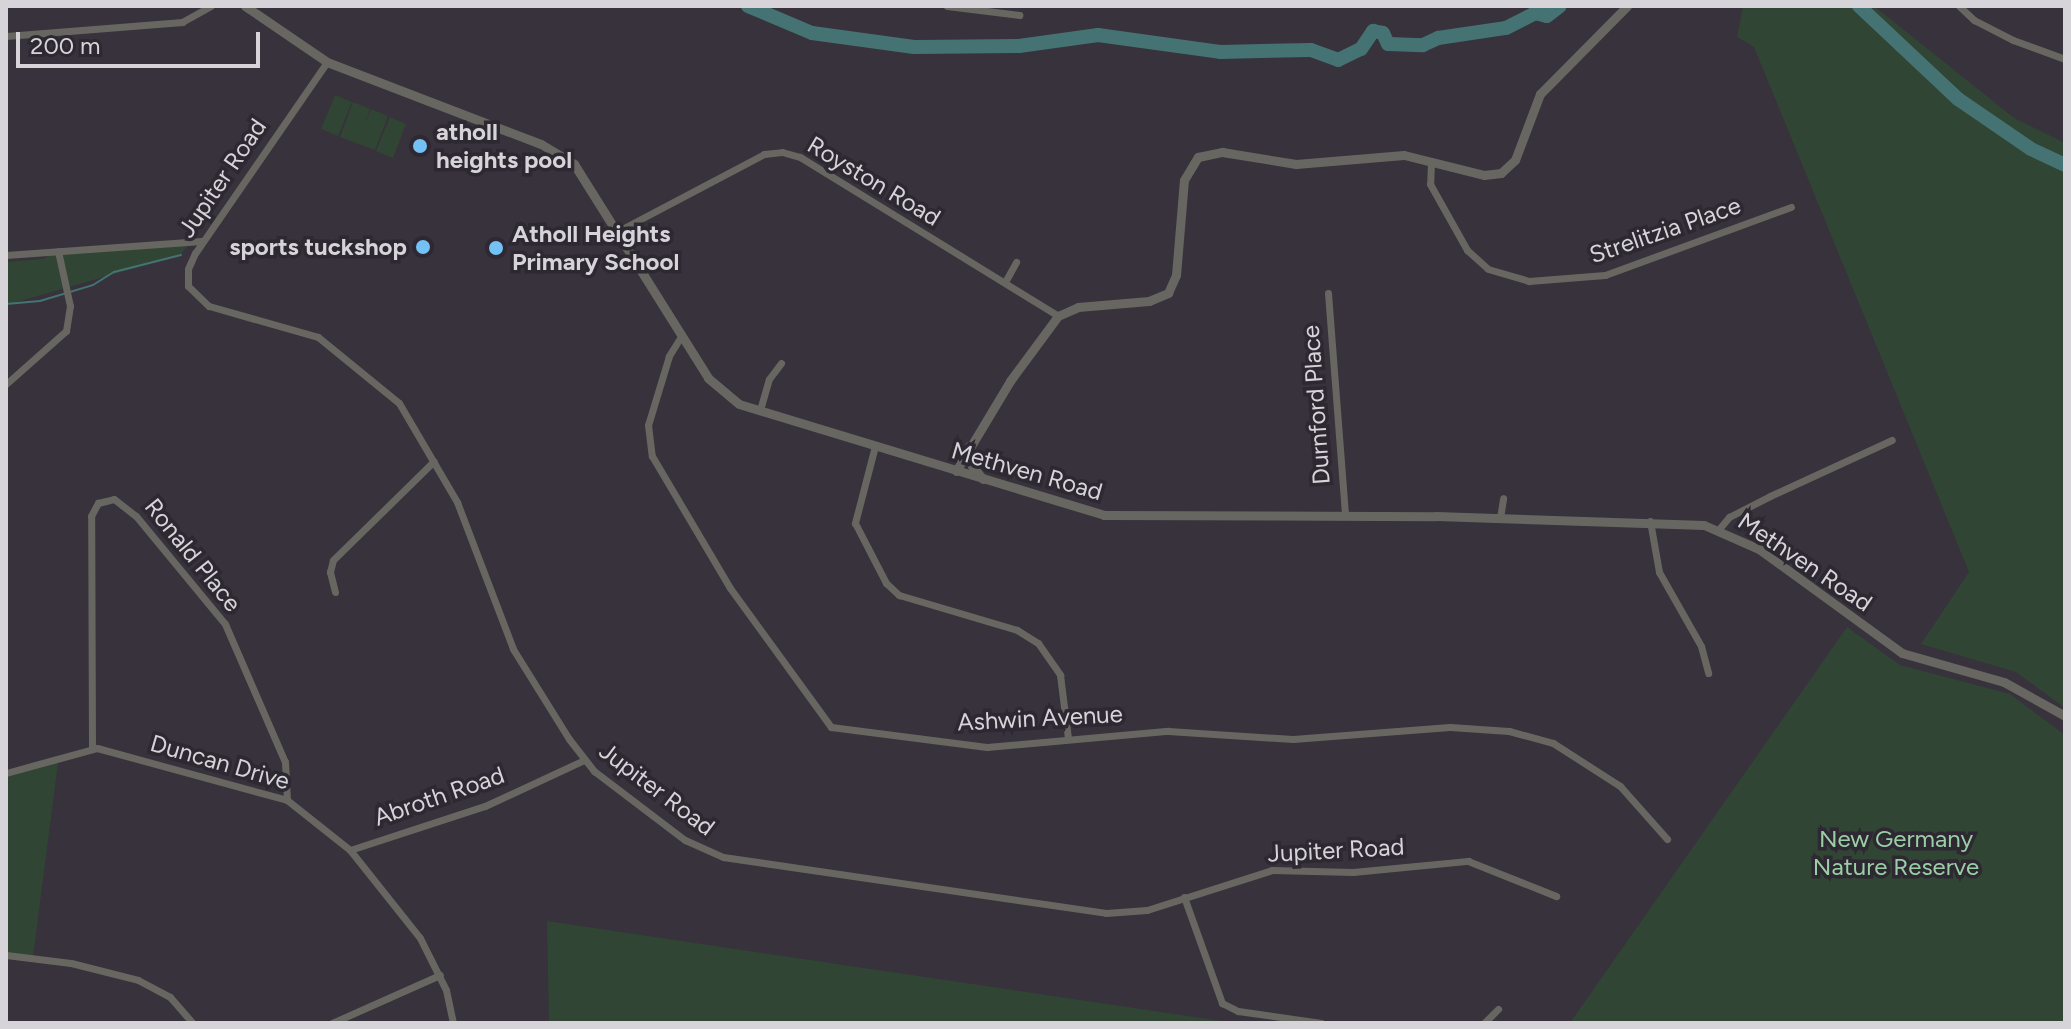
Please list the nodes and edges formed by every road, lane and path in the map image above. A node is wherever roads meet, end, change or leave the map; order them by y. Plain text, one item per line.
1 (211, 6) edge
2 (245, 6) edge
3 (947, 6) edge
4 (1627, 6) edge
5 (1959, 6) edge
6 (1019, 15) dead end
7 (6, 36) edge
8 (2065, 59) edge
9 (327, 62) junction
10 (1431, 161) junction
11 (1791, 207) dead end
12 (620, 230) junction
13 (202, 241) junction
14 (58, 251) junction
15 (6, 255) edge
16 (1016, 262) dead end
17 (1005, 282) junction
18 (1328, 293) dead end
19 (1058, 316) junction
20 (682, 335) junction
21 (781, 363) dead end
22 (6, 384) edge
23 (760, 410) junction
24 (1892, 440) dead end
25 (969, 443) junction
26 (875, 446) junction
27 (434, 461) junction
28 (956, 471) junction
29 (983, 479) junction
30 (1503, 498) dead end
31 (1345, 515) junction
32 (1500, 518) junction
33 (1650, 521) junction
34 (1719, 529) junction
35 (335, 592) dead end
36 (1708, 673) dead end
37 (2065, 716) edge
38 (1068, 738) junction
39 (92, 748) junction
40 (584, 760) junction
41 (6, 773) edge
42 (287, 800) junction
43 (1667, 839) dead end
44 (350, 850) junction
45 (1556, 896) dead end
46 (1184, 897) junction
47 (6, 955) edge
48 (440, 975) junction
49 (1498, 1009) dead end
50 (193, 1023) edge
51 (332, 1023) edge
52 (453, 1023) edge
53 (1321, 1023) edge
54 (1484, 1023) edge

1 - 7 street
2 - 9 street, Methven Road
3 - 6 street
4 - 10 street
5 - 8 street
9 - 12 street, Methven Road
9 - 13 street, Jupiter Road
10 - 11 street, Strelitzia Place
10 - 19 street
12 - 17 street, Royston Road
12 - 20 street, Methven Road
13 - 14 street
13 - 27 street, Jupiter Road
14 - 15 street
14 - 22 street
16 - 17 street
17 - 19 street, Royston Road
18 - 31 street, Durnford Place
19 - 25 street
20 - 23 street, Methven Road
20 - 38 street, Ashwin Avenue
21 - 23 street
23 - 26 street, Methven Road
24 - 34 street
25 - 28 street
25 - 29 street
26 - 28 street, Methven Road
26 - 38 street
27 - 35 street
27 - 40 street, Jupiter Road
28 - 29 street, Methven Road
29 - 31 street, Methven Road
30 - 32 street
31 - 32 street, Methven Road
32 - 33 street, Methven Road
33 - 34 street, Methven Road
33 - 36 street
34 - 37 street, Methven Road
38 - 43 street, Ashwin Avenue
39 - 41 street
39 - 42 street, Duncan Drive
39 - 42 street, Ronald Place
40 - 44 street, Abroth Road
40 - 46 street, Jupiter Road
42 - 44 street, Duncan Drive
44 - 48 street, Duncan Drive
45 - 46 street, Jupiter Road
46 - 53 street
47 - 50 street
48 - 51 street
48 - 52 street, Duncan Drive
49 - 54 street

